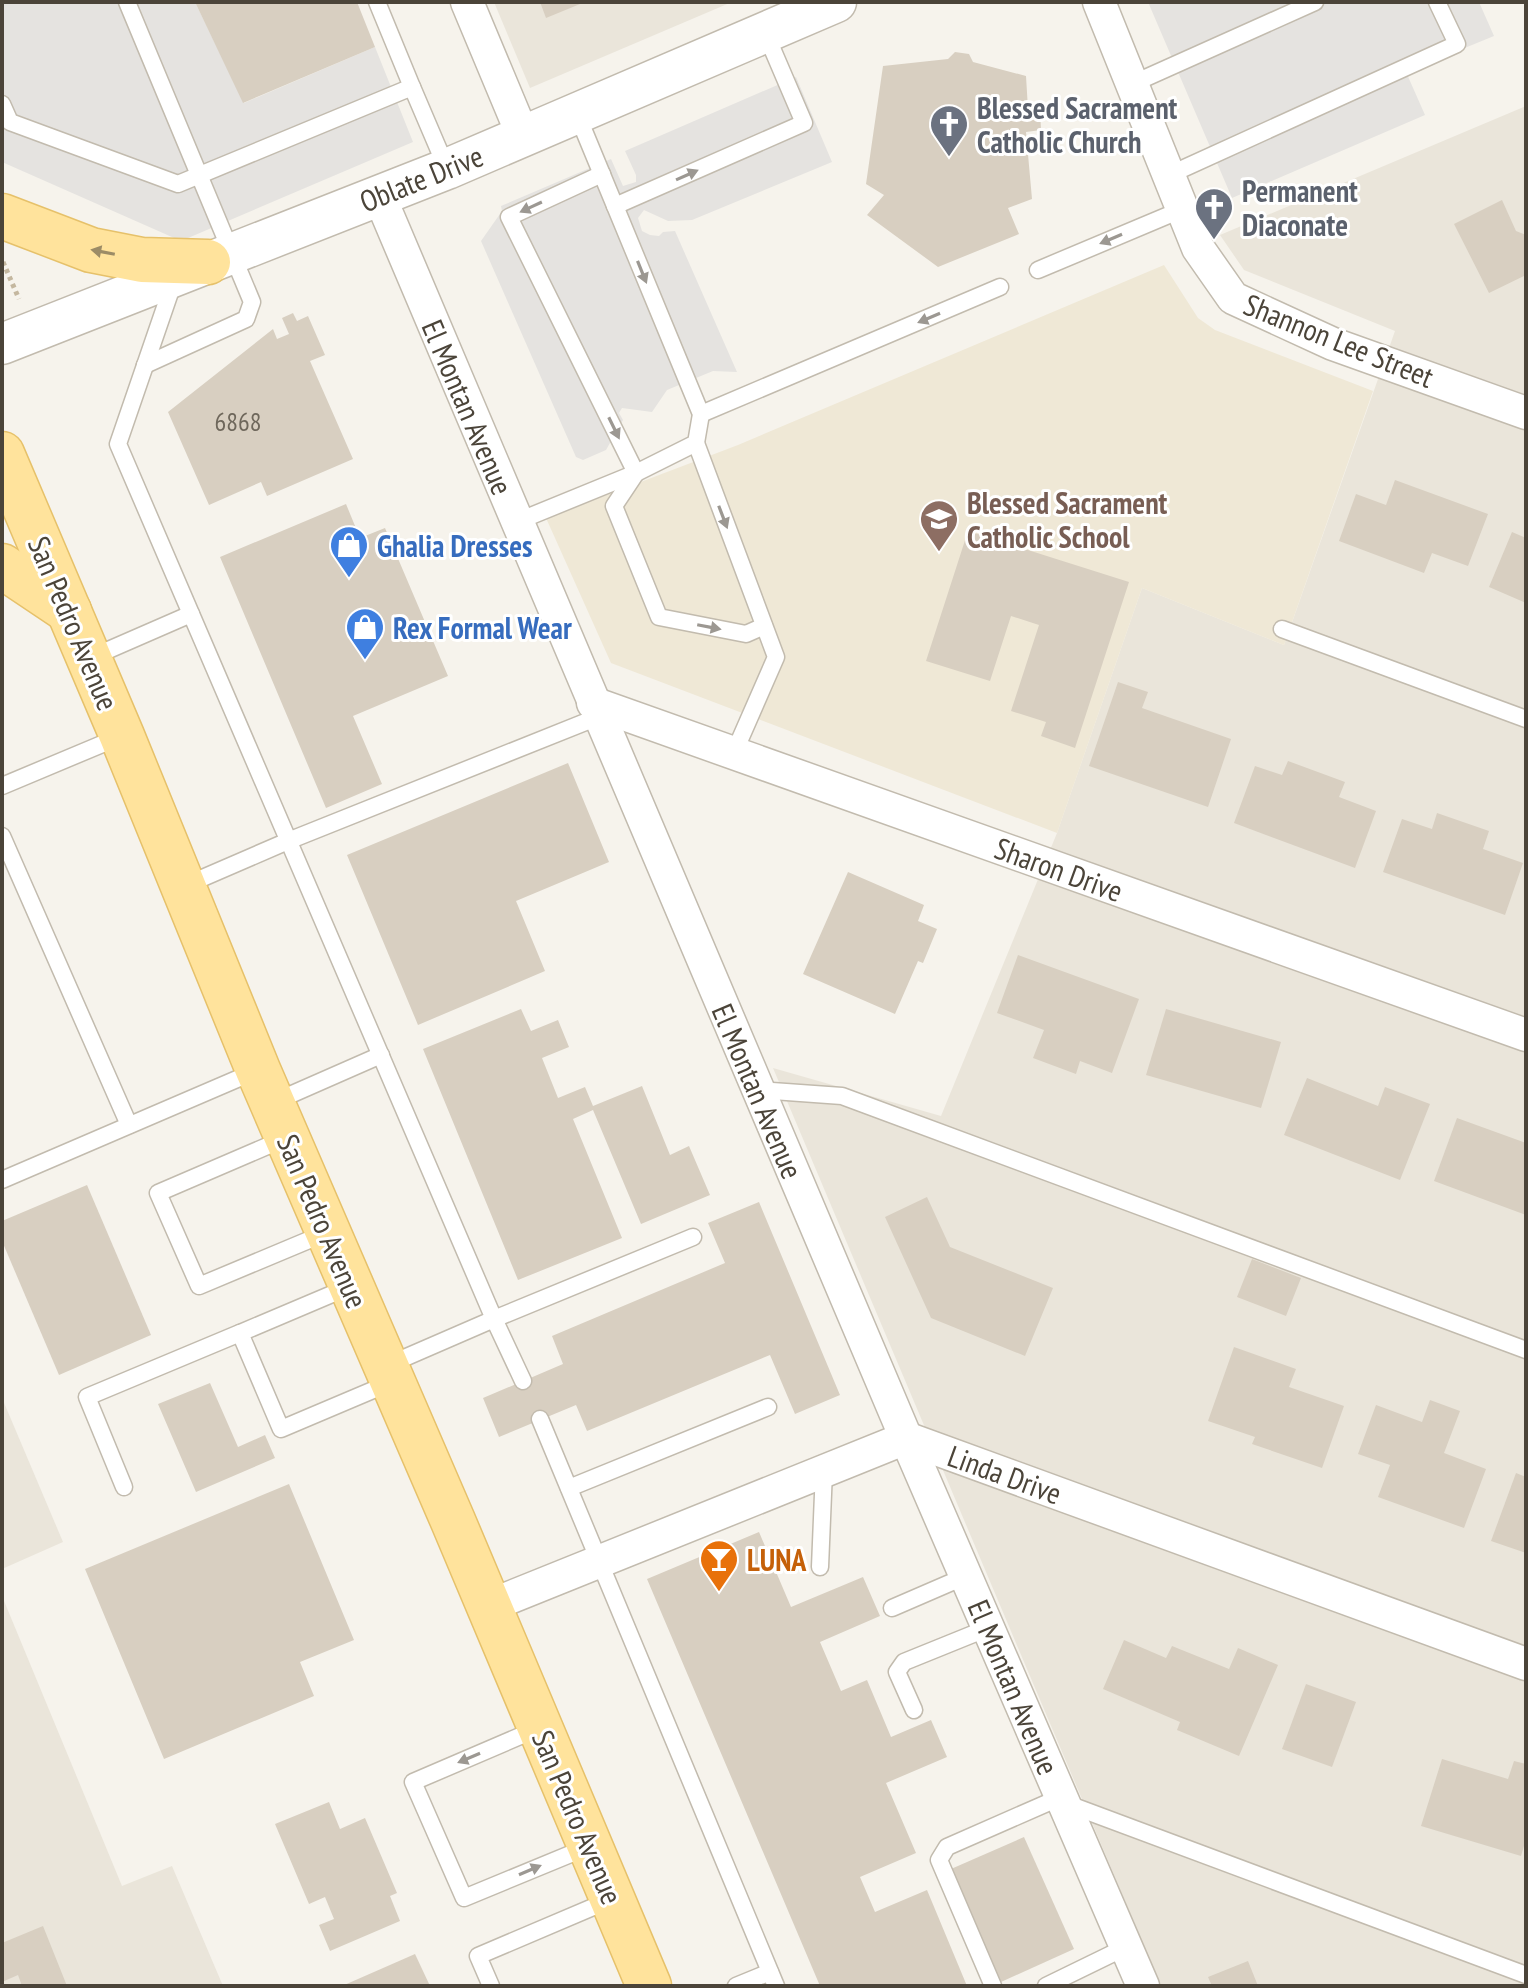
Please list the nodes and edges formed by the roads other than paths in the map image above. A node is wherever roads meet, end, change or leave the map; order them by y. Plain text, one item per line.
1 (127, 2) edge
2 (377, 2) edge
3 (467, 2) edge
4 (836, 2) edge
5 (1099, 2) edge
6 (1315, 2) edge
7 (1437, 2) edge
8 (765, 32) junction
9 (1132, 84) junction
10 (412, 87) junction
11 (2, 104) edge
12 (577, 113) junction
13 (523, 136) junction
14 (447, 169) junction
15 (602, 174) junction
16 (200, 175) junction
17 (1169, 175) junction
18 (379, 195) junction
19 (615, 206) junction
20 (1183, 209) junction
21 (2, 216) edge
22 (205, 264) junction
23 (1038, 270) dead end
24 (1000, 287) dead end
25 (2, 344) edge
26 (145, 365) junction
27 (1526, 413) edge
28 (701, 414) junction
29 (696, 443) junction
30 (2, 454) edge
31 (636, 473) junction
32 (516, 522) junction
33 (2, 566) edge
34 (69, 611) junction
35 (191, 614) junction
36 (764, 626) junction
37 (1282, 629) dead end
38 (89, 659) junction
39 (596, 710) junction
40 (1526, 719) edge
41 (122, 736) junction
42 (734, 753) junction
43 (2, 786) edge
44 (2, 836) edge
45 (288, 841) junction
46 (183, 887) junction
47 (1526, 1035) edge
48 (381, 1055) junction
49 (758, 1090) junction
50 (273, 1104) junction
51 (129, 1125) junction
52 (2, 1180) edge
53 (328, 1232) junction
54 (693, 1237) dead end
55 (351, 1286) junction
56 (494, 1319) junction
57 (240, 1333) junction
58 (1526, 1350) edge
59 (389, 1374) junction
60 (523, 1381) dead end
61 (768, 1407) dead end
62 (540, 1419) dead end
63 (906, 1438) junction
64 (824, 1470) junction
65 (124, 1487) dead end
66 (569, 1488) junction
67 (600, 1561) junction
68 (820, 1567) dead end
69 (966, 1576) junction
70 (489, 1606) junction
71 (892, 1608) dead end
72 (988, 1628) junction
73 (1526, 1664) edge
74 (914, 1710) dead end
75 (540, 1727) junction
76 (1062, 1799) junction
77 (590, 1845) junction
78 (612, 1898) junction
79 (1126, 1947) junction
80 (1526, 1975) edge
81 (773, 1979) edge
82 (491, 1986) edge
83 (649, 1986) edge
84 (736, 1986) edge
85 (993, 1986) edge
86 (1046, 1986) edge
87 (1143, 1986) edge

1 - 16 lane
2 - 10 lane
3 - 13 street
4 - 8 street, Oblate Drive
5 - 9 street, Shannon Lee Street
6 - 9 lane
7 - 17 lane
8 - 12 street, Oblate Drive
19 -> 8 lane
9 - 17 street, Shannon Lee Street
10 - 14 lane
10 - 16 lane
11 - 16 lane
12 - 13 street, Oblate Drive
12 - 15 lane
13 - 14 street, Oblate Drive
14 - 18 street, Oblate Drive
15 - 19 lane
15 -> 31 lane
16 - 22 lane
17 - 20 street, Shannon Lee Street
18 - 22 street, Oblate Drive
18 - 32 street, El Montan Avenue
19 -> 28 lane
20 -> 23 lane
20 - 27 street, Shannon Lee Street
22 -> 21 main road
22 - 25 street, Oblate Drive
22 - 26 lane
22 - 26 lane
24 -> 28 lane
26 - 35 lane
28 - 29 lane
29 - 31 lane
29 -> 36 lane
30 - 34 main road, San Pedro Avenue
31 - 32 lane
31 -> 36 lane
32 - 39 street, El Montan Avenue
33 - 34 main road
34 - 38 main road, San Pedro Avenue
35 - 38 lane
35 - 45 lane
36 - 42 lane
37 - 40 lane
38 - 41 main road, San Pedro Avenue
39 - 42 street, Sharon Drive
39 - 45 lane
39 - 49 street, El Montan Avenue
41 - 43 lane
41 - 46 main road, San Pedro Avenue
42 - 47 street, Sharon Drive
44 - 51 lane
45 - 46 lane
45 - 48 lane
46 - 50 main road, San Pedro Avenue
48 - 50 lane
48 - 56 lane
49 - 58 lane
49 - 63 street, El Montan Avenue
50 - 51 lane
50 - 53 main road, San Pedro Avenue
50 - 53 lane
51 - 52 lane
53 - 55 main road, San Pedro Avenue
54 - 56 lane
55 - 57 lane
55 - 59 main road, San Pedro Avenue
56 - 59 lane
56 - 60 lane
57 - 59 lane
57 - 65 lane
59 - 70 main road, San Pedro Avenue
61 - 66 lane
62 - 66 lane
63 - 64 street
63 - 69 street, El Montan Avenue
63 - 73 street, Linda Drive
64 - 67 street
64 - 68 lane
66 - 67 lane
67 - 70 street
67 - 81 lane
69 - 71 lane
69 - 72 street, El Montan Avenue
70 - 75 main road, San Pedro Avenue
72 - 74 lane
72 - 76 street, El Montan Avenue
75 - 77 main road, San Pedro Avenue
75 -> 77 lane
76 - 79 street, El Montan Avenue
76 - 80 lane
76 - 85 lane
77 - 78 main road, San Pedro Avenue
78 - 82 lane
78 - 83 main road, San Pedro Avenue
79 - 86 lane
79 - 87 street, El Montan Avenue
81 - 84 lane

